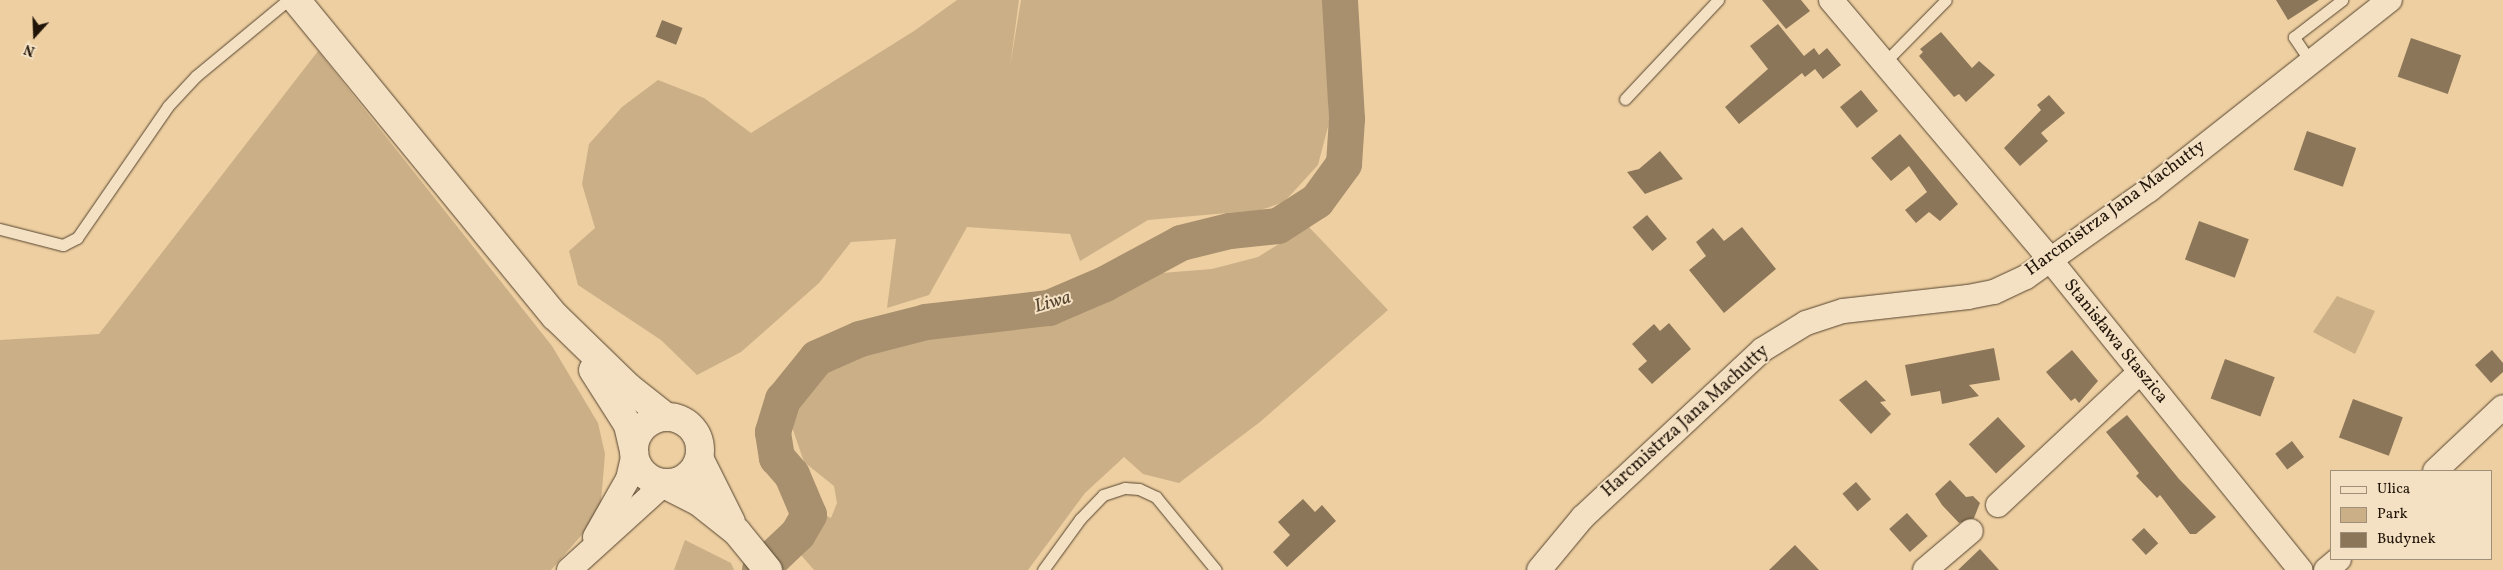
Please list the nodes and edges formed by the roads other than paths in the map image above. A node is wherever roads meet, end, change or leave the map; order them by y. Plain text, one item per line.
1 (288, 0) edge
2 (296, 0) edge
3 (1718, 0) edge
4 (1831, 0) edge
5 (1946, 0) edge
6 (2342, 0) edge
7 (2390, 0) edge
8 (2310, 61) junction
9 (1884, 63) junction
10 (1625, 99) dead end
11 (0, 229) edge
12 (2051, 262) junction
13 (555, 316) junction
14 (2140, 372) junction
15 (2503, 407) edge
16 (666, 417) junction
17 (634, 452) junction
18 (700, 460) junction
19 (2436, 470) edge
20 (664, 484) junction
21 (1998, 505) dead end
22 (1971, 531) dead end
23 (737, 532) junction
24 (2337, 560) edge
25 (576, 563) edge
26 (2293, 568) edge
27 (768, 570) edge
28 (1043, 570) edge
29 (1216, 570) edge
30 (1539, 570) edge
31 (1925, 570) edge
32 (2326, 570) edge

1 - 11 lane
2 - 13 main road
3 - 10 lane
4 - 9 street, Stanisława Staszica
5 - 9 lane
6 - 8 lane
7 - 8 street, Harcmistrza Jana Machutty
8 - 12 street, Harcmistrza Jana Machutty
9 - 12 street, Stanisława Staszica
12 - 14 street, Stanisława Staszica
12 - 30 street, Harcmistrza Jana Machutty
13 - 16 main road
13 - 17 main road
14 - 21 street
14 - 26 street, Stanisława Staszica
15 - 19 street
16 - 17 main road
16 - 18 main road
17 - 20 main road
17 - 25 street
18 - 20 main road
18 - 23 main road
20 - 23 main road
20 - 25 street
22 - 31 street
23 - 27 main road
24 - 32 street
28 - 29 lane

